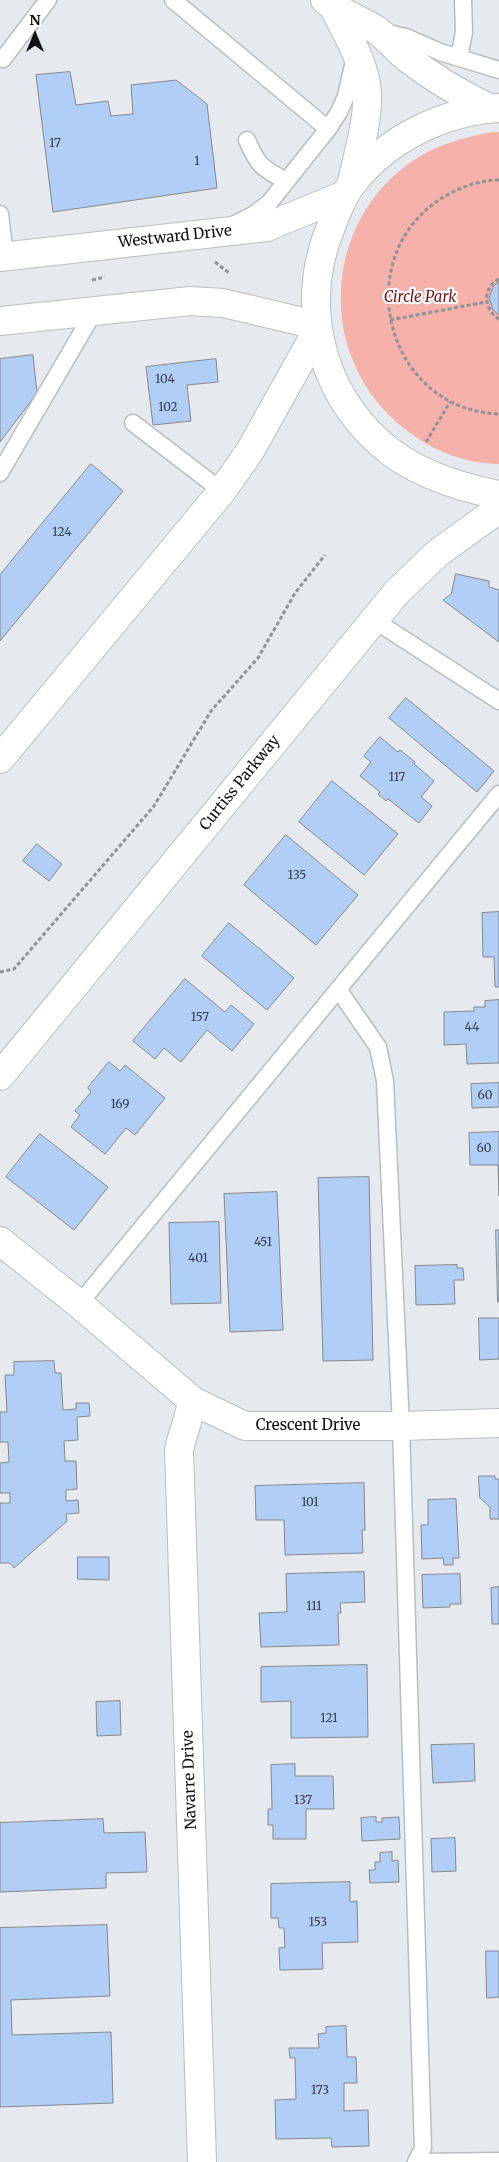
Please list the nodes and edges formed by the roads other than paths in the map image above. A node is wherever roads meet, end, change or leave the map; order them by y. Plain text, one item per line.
1 (48, 0) edge
2 (173, 0) edge
3 (463, 0) edge
4 (332, 2) edge
5 (377, 30) junction
6 (356, 52) junction
7 (460, 58) junction
8 (0, 59) edge
9 (499, 70) edge
10 (494, 108) edge
11 (328, 129) junction
12 (247, 140) dead end
13 (286, 182) junction
14 (348, 188) junction
15 (0, 214) edge
16 (217, 243) junction
17 (2, 257) edge
18 (95, 310) junction
19 (0, 321) edge
20 (317, 328) junction
21 (132, 423) dead end
22 (0, 473) edge
23 (222, 490) junction
24 (499, 495) edge
25 (499, 509) edge
26 (374, 620) junction
27 (499, 701) edge
28 (0, 759) edge
29 (499, 794) edge
30 (338, 989) junction
31 (0, 1076) edge
32 (0, 1241) edge
33 (79, 1304) junction
34 (193, 1400) junction
35 (499, 1423) edge
36 (401, 1426) junction
37 (499, 2161) edge
38 (202, 2162) edge
39 (418, 2162) edge

1 - 8 lane
2 - 11 lane
3 - 7 lane
4 - 5 street
4 - 6 street
5 - 7 lane
5 - 10 street
6 - 11 lane
6 - 14 street
7 - 9 lane
10 - 14 street
11 - 13 lane
12 - 13 lane
13 - 16 lane
14 - 16 street, Westward Drive
14 - 20 street
15 - 17 lane
16 - 17 street, Westward Drive
18 - 19 street
18 - 20 street
18 - 22 lane
20 - 23 street
20 - 24 street
21 - 23 lane
23 - 28 street
25 - 26 street, Curtiss Parkway
26 - 27 lane
26 - 31 street, Curtiss Parkway
29 - 30 lane
30 - 33 lane
30 - 36 lane
32 - 33 street, Crescent Drive
33 - 34 street, Crescent Drive
34 - 36 street, Crescent Drive
34 - 38 street, Navarre Drive
35 - 36 street, Crescent Drive
36 - 39 lane
37 - 39 lane

